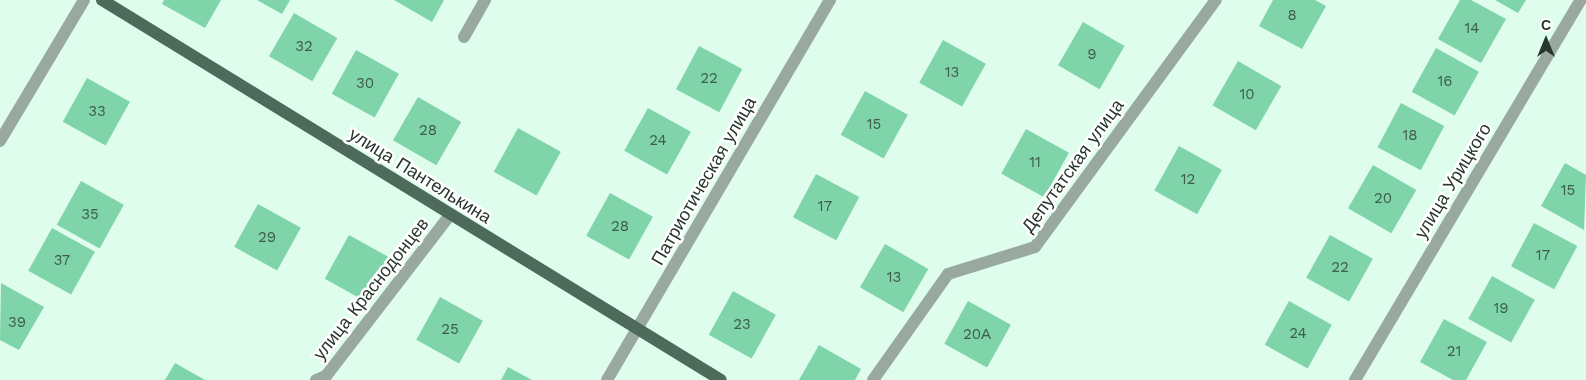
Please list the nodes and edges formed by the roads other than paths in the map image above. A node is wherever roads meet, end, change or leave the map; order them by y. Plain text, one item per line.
1 (84, 0) edge
2 (102, 0) edge
3 (486, 0) edge
4 (830, 0) edge
5 (1216, 0) edge
6 (1581, 0) edge
7 (464, 37) dead end
8 (0, 141) edge
9 (450, 215) junction
10 (638, 329) junction
11 (316, 380) edge
12 (607, 380) edge
13 (721, 380) edge
14 (873, 380) edge
15 (1355, 380) edge

1 - 8 street
2 - 9 main road, улица Пантелькина
3 - 7 street
4 - 10 street, Патриотическая улица
5 - 14 street, Депутатская улица
6 - 15 street, улица Урицкого
9 - 10 main road, улица Пантелькина
9 - 11 street, улица Краснодонцев
10 - 12 street, Патриотическая улица
10 - 13 main road, улица Пантелькина

